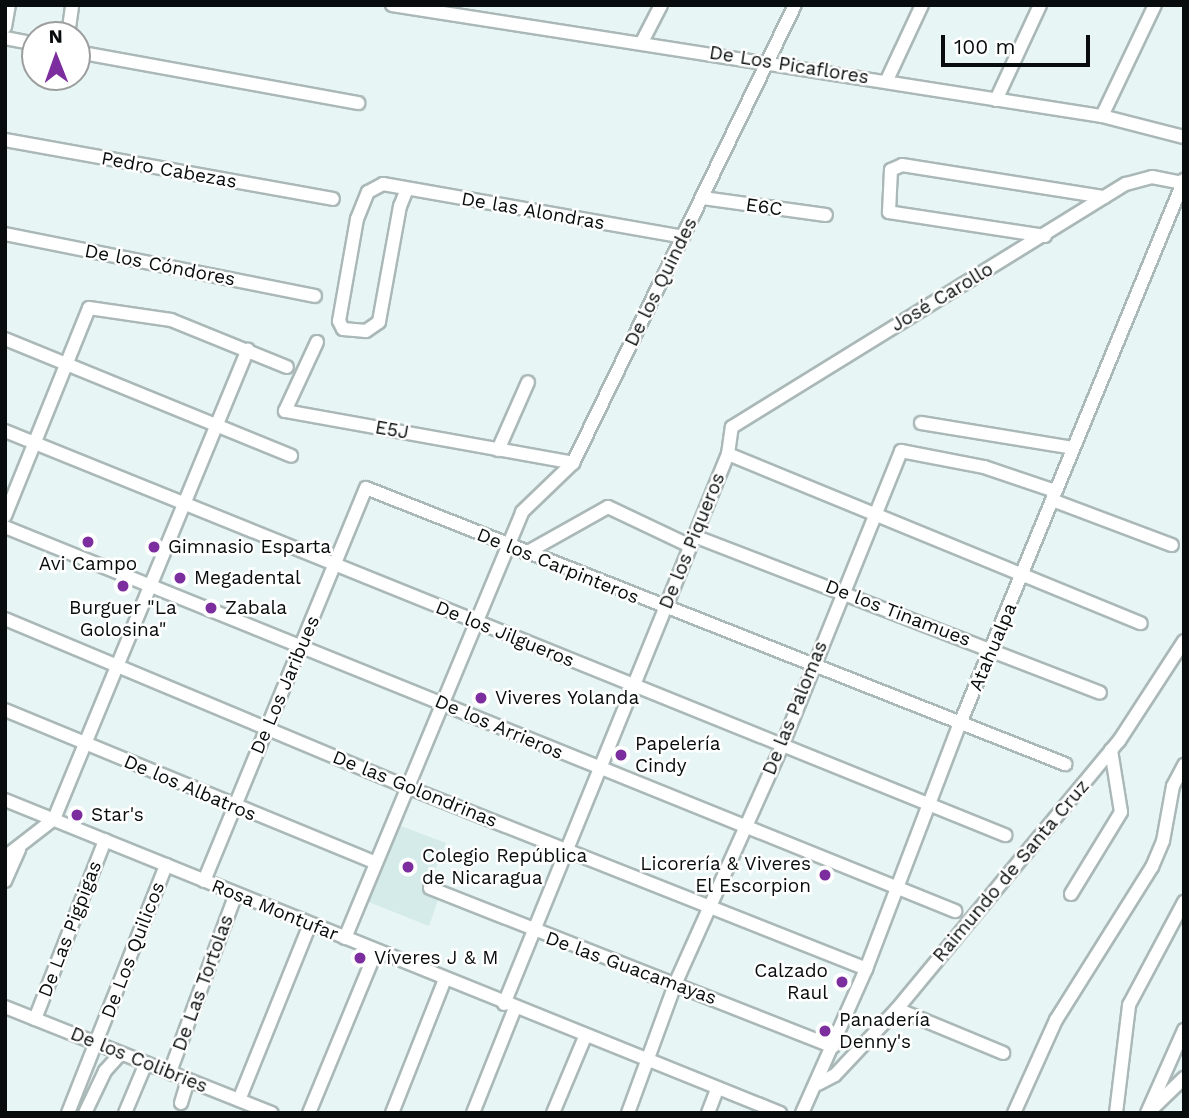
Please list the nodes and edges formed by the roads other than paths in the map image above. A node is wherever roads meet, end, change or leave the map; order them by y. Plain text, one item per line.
1 (9, 5) edge
2 (392, 5) edge
3 (661, 5) edge
4 (795, 5) edge
5 (922, 5) edge
6 (1040, 5) edge
7 (1155, 5) edge
8 (5, 27) edge
9 (642, 42) junction
10 (91, 55) edge
11 (768, 62) junction
12 (887, 80) junction
13 (996, 100) junction
14 (358, 103) dead end
15 (1102, 116) junction
16 (1184, 136) edge
17 (5, 140) edge
18 (1183, 182) edge
19 (407, 189) junction
20 (1104, 197) junction
21 (702, 198) junction
22 (333, 199) dead end
23 (826, 215) dead end
24 (5, 234) edge
25 (1045, 236) junction
26 (683, 237) junction
27 (315, 296) dead end
28 (5, 340) edge
29 (317, 342) dead end
30 (248, 349) junction
31 (68, 365) junction
32 (287, 367) dead end
33 (528, 382) dead end
34 (921, 423) dead end
35 (217, 426) junction
36 (5, 432) edge
37 (36, 443) junction
38 (1073, 448) junction
39 (498, 450) junction
40 (727, 453) junction
41 (291, 456) dead end
42 (573, 463) junction
43 (366, 488) joint
44 (1054, 496) junction
45 (186, 501) junction
46 (873, 513) junction
47 (5, 516) edge
48 (5, 527) edge
49 (692, 541) junction
50 (508, 545) junction
51 (1172, 545) dead end
52 (526, 552) junction
53 (335, 564) junction
54 (1023, 575) junction
55 (152, 584) junction
56 (842, 592) junction
57 (664, 610) junction
58 (5, 619) edge
59 (475, 623) junction
60 (1141, 623) dead end
61 (1184, 641) edge
62 (303, 644) junction
63 (992, 648) junction
64 (118, 664) junction
65 (812, 668) junction
66 (634, 686) junction
67 (1100, 693) dead end
68 (442, 704) junction
69 (5, 710) edge
70 (959, 726) junction
71 (267, 729) junction
72 (84, 743) junction
73 (782, 746) junction
74 (1111, 750) junction
75 (1065, 764) dead end
76 (1184, 765) edge
77 (600, 769) junction
78 (407, 787) junction
79 (5, 800) edge
80 (930, 804) junction
81 (234, 807) junction
82 (54, 819) junction
83 (746, 827) junction
84 (1005, 835) dead end
85 (104, 840) junction
86 (19, 848) junction
87 (567, 851) junction
88 (5, 857) edge
89 (376, 863) junction
90 (166, 865) junction
91 (5, 881) edge
92 (204, 881) junction
93 (898, 887) junction
94 (430, 888) dead end
95 (236, 894) junction
96 (1071, 894) dead end
97 (1184, 902) edge
98 (709, 907) junction
99 (955, 911) dead end
100 (310, 924) junction
101 (534, 933) junction
102 (345, 938) junction
103 (376, 951) junction
104 (866, 969) junction
105 (445, 979) junction
106 (676, 982) junction
107 (510, 1006) junction
108 (5, 1007) edge
109 (897, 1009) junction
110 (35, 1019) junction
111 (1184, 1030) edge
112 (585, 1037) junction
113 (98, 1044) junction
114 (833, 1047) junction
115 (121, 1053) junction
116 (1003, 1053) dead end
117 (646, 1061) junction
118 (145, 1063) junction
119 (170, 1072) junction
120 (1184, 1079) edge
121 (188, 1080) junction
122 (818, 1084) junction
123 (717, 1089) junction
124 (239, 1100) junction
125 (181, 1103) dead end
126 (263, 1111) edge
127 (68, 1113) edge
128 (85, 1113) edge
129 (125, 1113) edge
130 (309, 1113) edge
131 (392, 1113) edge
132 (473, 1113) edge
133 (553, 1113) edge
134 (628, 1113) edge
135 (708, 1113) edge
136 (780, 1113) edge
137 (802, 1113) edge
138 (1014, 1113) edge
139 (1116, 1113) edge
140 (1147, 1113) edge

1 - 8 street
2 - 9 street, De Los Picaflores
3 - 9 street
4 - 11 street, De los Quindes
5 - 12 street
6 - 13 street
7 - 15 street
9 - 11 street, De Los Picaflores
10 - 14 street
11 - 12 street, De Los Picaflores
11 - 21 street, De los Quindes
12 - 13 street, De Los Picaflores
13 - 15 street, De Los Picaflores
15 - 16 street, De Los Picaflores
17 - 22 street, Pedro Cabezas
18 - 20 street, José Carollo
18 - 38 street, Atahualpa
19 - 19 street, De las Alondras
19 - 26 street, De las Alondras
20 - 25 street, José Carollo
20 - 25 street
21 - 23 street, E6C
21 - 26 street, De los Quindes
24 - 27 street, De los Cóndores
25 - 40 street, José Carollo
26 - 42 street, De los Quindes
28 - 31 street
29 - 39 street, E5J
30 - 31 street
30 - 32 street
30 - 35 street
31 - 35 street
31 - 37 street
33 - 39 street
34 - 38 street
35 - 41 street
35 - 45 street
36 - 37 street, De los Jilgueros
37 - 45 street, De los Jilgueros
37 - 47 street
38 - 44 street, Atahualpa
39 - 42 street, E5J
40 - 46 street, De los Piqueros
40 - 49 street, De los Piqueros
42 - 50 street, De los Quindes
43 - 50 street, De los Carpinteros
43 - 53 street, De Los Jaribues
44 - 46 street, De las Palomas
44 - 51 street, De las Palomas
44 - 54 street, Atahualpa
45 - 53 street, De los Jilgueros
45 - 55 street
46 - 54 street, De los Piqueros
46 - 56 street, De las Palomas
48 - 55 street, De los Arrieros
49 - 52 street, De los Tinamues
49 - 56 street, De los Tinamues
49 - 57 street, De los Piqueros
50 - 52 street, De los Carpinteros
50 - 59 street
52 - 57 street, De los Carpinteros
53 - 59 street, De los Jilgueros
53 - 62 street, De Los Jaribues
54 - 60 street, De los Piqueros
54 - 63 street, Atahualpa
55 - 62 street, De los Arrieros
55 - 64 street
56 - 63 street, De los Tinamues
56 - 65 street, De las Palomas
57 - 65 street, De los Carpinteros
57 - 66 street, De los Piqueros
58 - 64 street, De las Golondrinas
59 - 66 street, De los Jilgueros
59 - 68 street
61 - 74 street, Raimundo de Santa Cruz
62 - 68 street, De los Arrieros
62 - 71 street, De Los Jaribues
63 - 67 street, De los Tinamues
63 - 70 street, Atahualpa
64 - 71 street, De las Golondrinas
64 - 72 street
65 - 70 street, De los Carpinteros
65 - 73 street, De las Palomas
66 - 73 street, De los Jilgueros
66 - 77 street, De los Piqueros
68 - 77 street, De los Arrieros
68 - 78 street
69 - 72 street, De los Albatros
70 - 75 street, De los Carpinteros
70 - 80 street, Atahualpa
71 - 78 street, De las Golondrinas
71 - 81 street, De Los Jaribues
72 - 81 street, De los Albatros
72 - 82 street
73 - 80 street, De los Jilgueros
73 - 83 street, De las Palomas
74 - 96 street
74 - 109 street, Raimundo de Santa Cruz
76 - 138 street
77 - 83 street, De los Arrieros
77 - 87 street, De los Piqueros
78 - 87 street, De las Golondrinas
78 - 89 street
79 - 82 street, Rosa Montufar
80 - 84 street, De los Jilgueros
80 - 93 street, Atahualpa
81 - 89 street, De los Albatros
81 - 92 street, De Los Jaribues
82 - 85 street, Rosa Montufar
82 - 86 street
83 - 93 street, De los Arrieros
83 - 98 street, De las Palomas
85 - 90 street, Rosa Montufar
85 - 110 street, De Las Pigpigas
86 - 88 street
86 - 91 street
87 - 98 street, De las Golondrinas
87 - 101 street, De los Piqueros
89 - 102 street
90 - 92 street, Rosa Montufar
90 - 113 street, De Los Quilicos
92 - 95 street, Rosa Montufar
93 - 99 street, De los Arrieros
93 - 104 street, Atahualpa
94 - 101 street, De las Guacamayas
95 - 100 street, Rosa Montufar
95 - 119 street, De Las Tortolas
97 - 139 street
98 - 104 street, De las Golondrinas
98 - 106 street, De las Palomas
100 - 102 street, Rosa Montufar
100 - 124 street
101 - 106 street, De las Guacamayas
101 - 107 street, De los Piqueros
102 - 103 street, Rosa Montufar
103 - 105 street, Rosa Montufar
103 - 130 street
104 - 114 street, Atahualpa
105 - 107 street, Rosa Montufar
105 - 131 street
106 - 114 street, De las Guacamayas
106 - 117 street, De las Palomas
107 - 112 street, Rosa Montufar
107 - 132 street, De los Piqueros
108 - 110 street, De los Colibries
109 - 116 street
109 - 122 street, Raimundo de Santa Cruz
110 - 113 street, De los Colibries
111 - 140 street
112 - 117 street, Rosa Montufar
112 - 133 street
113 - 115 street, De los Colibries
113 - 127 street, De Los Quilicos
114 - 122 street, Atahualpa
115 - 118 street, De los Colibries
115 - 128 street
117 - 123 street, Rosa Montufar
117 - 134 street, De las Palomas
118 - 119 street, De los Colibries
118 - 129 street
119 - 121 street, De los Colibries
120 - 140 street
121 - 124 street, De los Colibries
121 - 125 street
122 - 137 street, Atahualpa
123 - 135 street
123 - 136 street, Rosa Montufar
124 - 126 street, De los Colibries

